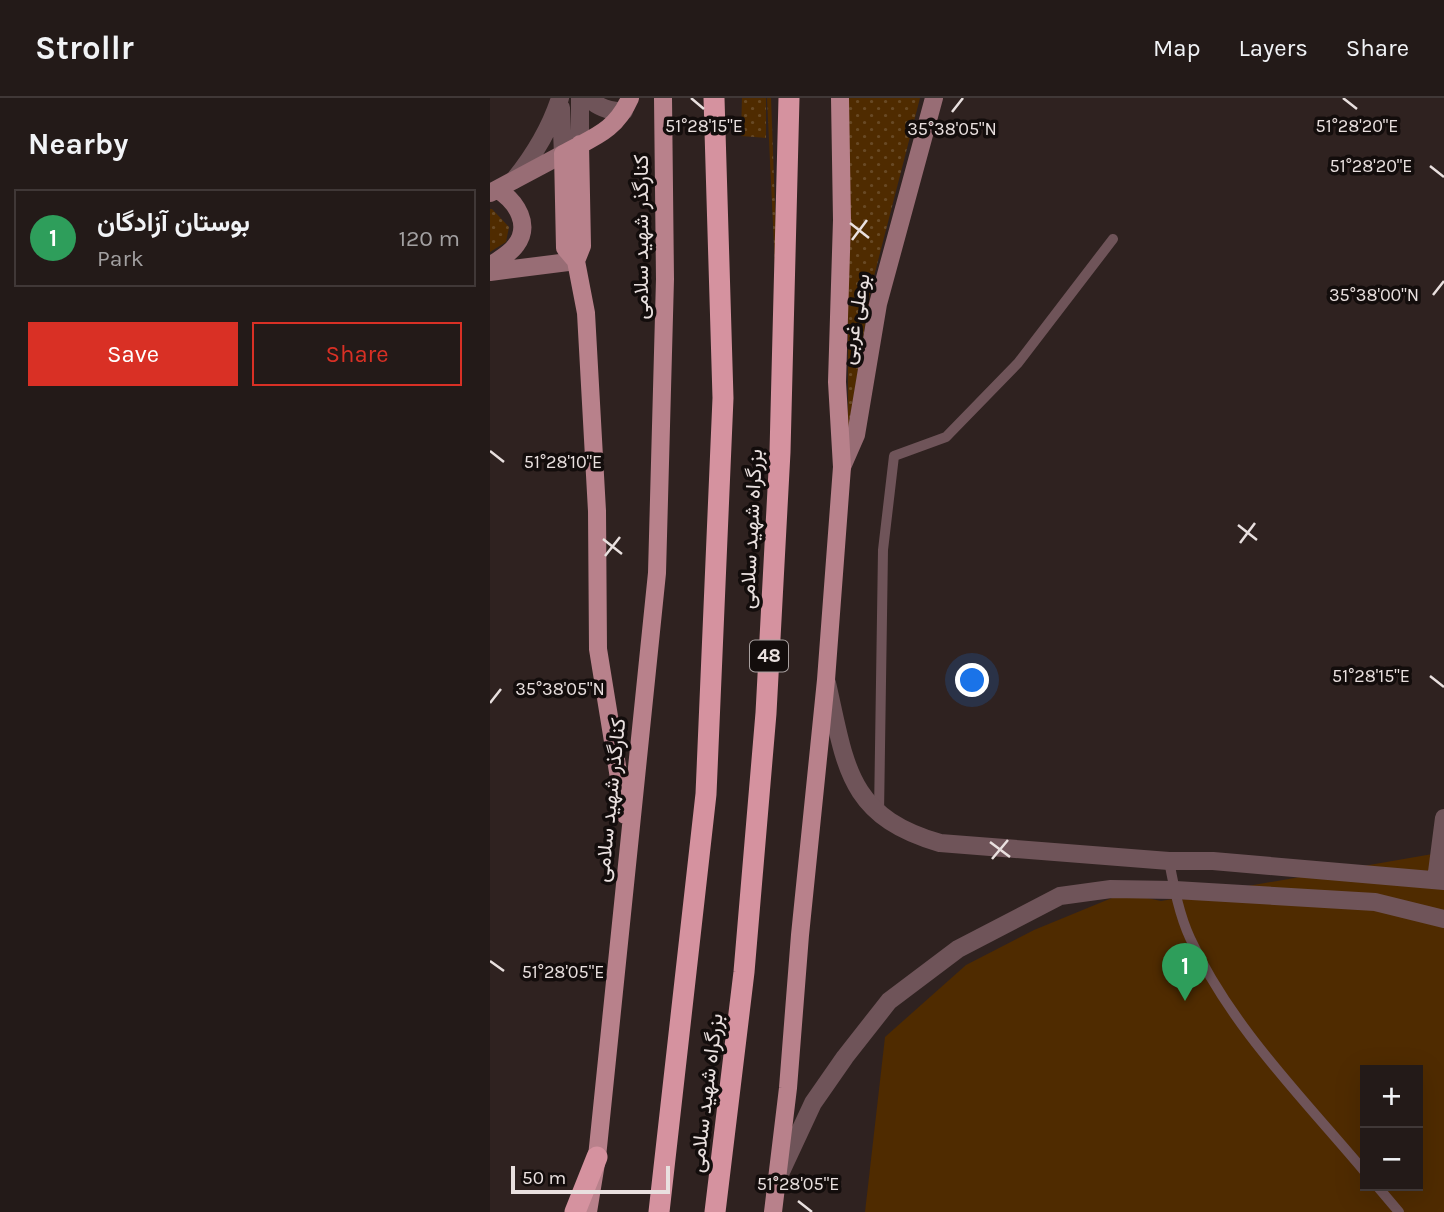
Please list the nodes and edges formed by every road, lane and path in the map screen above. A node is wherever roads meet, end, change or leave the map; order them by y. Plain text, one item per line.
1 (560, 98) edge
2 (579, 98) edge
3 (588, 98) edge
4 (663, 98) edge
5 (715, 98) edge
6 (789, 98) edge
7 (840, 98) edge
8 (934, 98) edge
9 (627, 104) edge
10 (580, 144) junction
11 (563, 154) junction
12 (500, 188) edge
13 (1113, 239) dead end
14 (576, 261) junction
15 (490, 266) edge
16 (490, 272) edge
17 (842, 467) junction
18 (826, 680) junction
19 (879, 814) junction
20 (1444, 818) edge
21 (629, 839) junction
22 (1169, 861) junction
23 (1440, 880) edge
24 (1175, 890) junction
25 (1444, 919) edge
26 (597, 1157) junction
27 (1360, 1166) edge
28 (777, 1179) junction
29 (1381, 1191) edge
30 (575, 1212) edge
31 (588, 1212) edge
32 (659, 1212) edge
33 (715, 1212) edge
34 (773, 1212) edge
35 (1399, 1212) edge

1 - 11 street
1 - 12 street
2 - 10 street
3 - 9 street
4 - 21 main road, کنارگذر شهید سلامی
5 - 32 highway, بزرگراه شهید سلامی
6 - 33 highway, بزرگراه شهید سلامی / 48
7 - 17 main road
8 - 17 main road, بوعلی غربی
9 - 10 main road
10 - 11 main road
10 - 14 main road
11 - 12 main road
11 - 14 main road
12 - 15 main road
13 - 19 lane
14 - 16 main road
14 - 21 main road
17 - 18 main road
18 - 19 street
18 - 28 main road
19 - 22 street
20 - 23 street
21 - 26 main road, کنارگذر شهید سلامی
22 - 23 street
22 - 24 lane
24 - 25 street
24 - 27 lane
24 - 28 street
26 - 30 highway
26 - 31 main road, کنارگذر شهید سلامی
28 - 34 main road
29 - 35 lane

